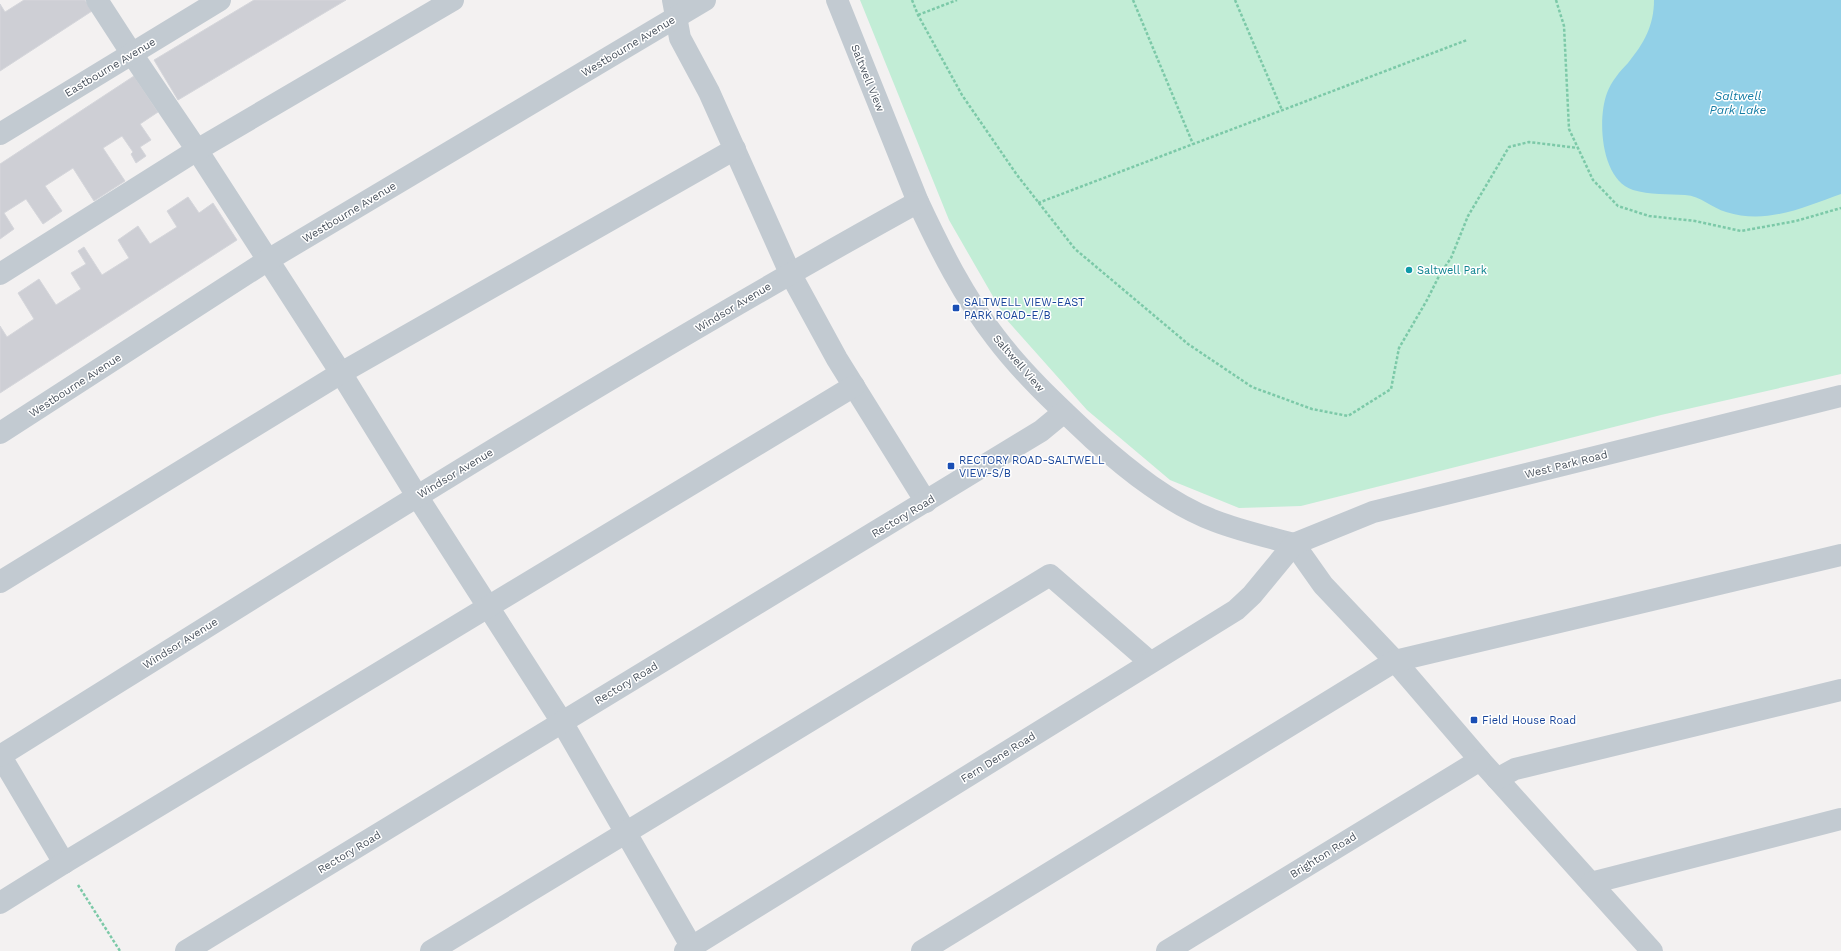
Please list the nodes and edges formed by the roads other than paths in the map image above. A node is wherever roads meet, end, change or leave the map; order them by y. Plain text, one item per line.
1 (97, 0) edge
2 (220, 0) edge
3 (453, 0) edge
4 (705, 0) edge
5 (837, 0) edge
6 (674, 9) edge
7 (132, 54) junction
8 (0, 134) edge
9 (735, 149) junction
10 (197, 150) junction
11 (918, 202) junction
12 (268, 260) junction
13 (790, 273) junction
14 (0, 274) edge
15 (341, 373) junction
16 (854, 386) junction
17 (1841, 396) edge
18 (1064, 412) junction
19 (0, 434) edge
20 (417, 496) junction
21 (926, 502) junction
22 (1294, 544) junction
23 (1841, 555) edge
24 (0, 582) edge
25 (489, 607) junction
26 (1395, 661) junction
27 (1150, 662) junction
28 (1841, 690) edge
29 (562, 722) junction
30 (0, 755) edge
31 (1480, 760) junction
32 (1497, 779) junction
33 (1841, 819) edge
34 (626, 833) junction
35 (64, 863) junction
36 (1590, 882) junction
37 (0, 904) edge
38 (690, 950) edge
39 (186, 951) edge
40 (431, 951) edge
41 (922, 951) edge
42 (1167, 951) edge
43 (1652, 951) edge

1 - 7 street
2 - 7 street, Eastbourne Avenue
3 - 10 street
4 - 6 street, Westbourne Avenue
5 - 11 street, Saltwell View
6 - 9 street
6 - 12 street, Westbourne Avenue
7 - 8 street, Eastbourne Avenue
7 - 10 street
9 - 13 street
9 - 15 street
10 - 12 street
10 - 14 street
11 - 13 street, Windsor Avenue
11 - 18 street, Saltwell View
12 - 15 street
12 - 19 street, Westbourne Avenue
13 - 16 street
13 - 20 street, Windsor Avenue
15 - 20 street
15 - 24 street
16 - 21 street
16 - 25 street
17 - 22 street, West Park Road
18 - 21 street, Rectory Road
18 - 22 street, Saltwell View
20 - 25 street
20 - 30 street, Windsor Avenue
21 - 29 street, Rectory Road
22 - 26 street
22 - 27 street, Fern Dene Road
23 - 26 street
25 - 29 street
25 - 35 street
26 - 31 street
26 - 41 street
27 - 34 street
27 - 38 street, Fern Dene Road
28 - 32 street
29 - 34 street
29 - 39 street, Rectory Road
30 - 35 street
31 - 32 street
31 - 42 street, Brighton Road
32 - 36 street
33 - 36 street
34 - 38 street
34 - 40 street
35 - 37 street
36 - 43 street

